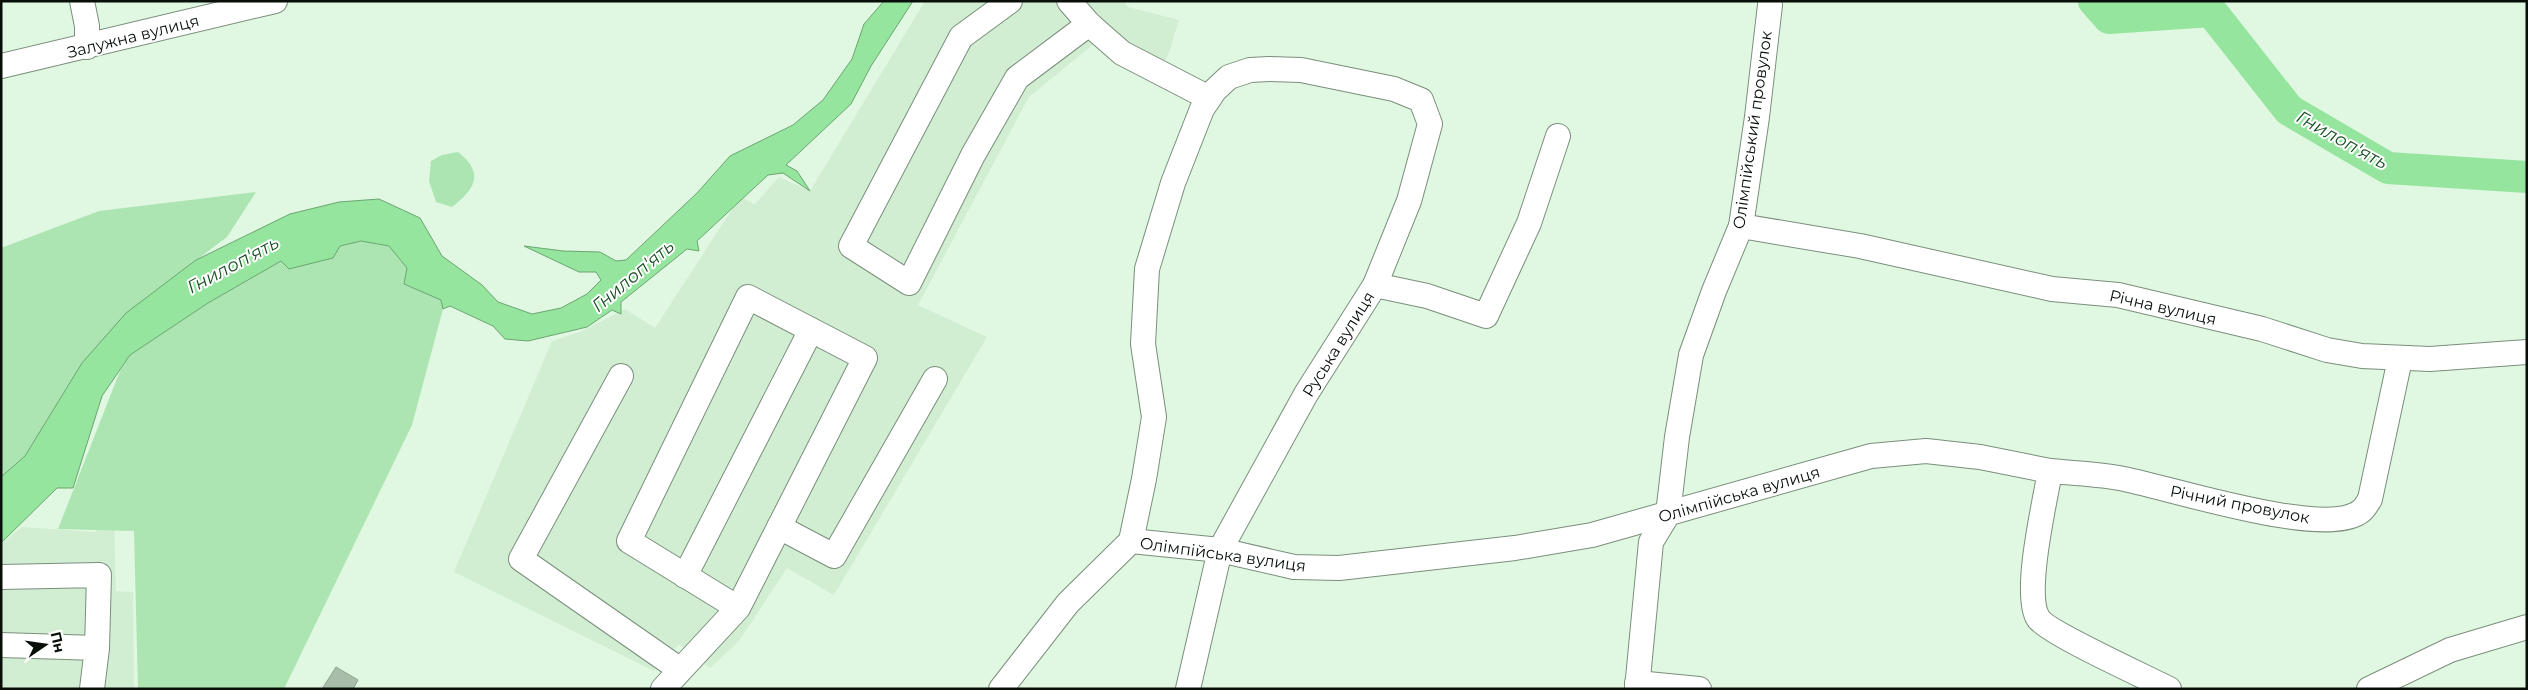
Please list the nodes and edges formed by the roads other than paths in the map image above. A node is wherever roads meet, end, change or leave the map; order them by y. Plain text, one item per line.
1 (82, 1) edge
2 (1010, 1) edge
3 (1069, 1) edge
4 (267, 2) edge
5 (1770, 5) dead end
6 (1089, 24) junction
7 (87, 47) junction
8 (1, 66) edge
9 (1209, 98) junction
10 (1558, 136) dead end
11 (1741, 226) junction
12 (1375, 285) junction
13 (811, 330) junction
14 (2527, 352) edge
15 (2400, 359) junction
16 (621, 376) dead end
17 (935, 379) dead end
18 (2050, 471) junction
19 (1668, 514) junction
20 (779, 527) junction
21 (1130, 541) junction
22 (1220, 550) junction
23 (685, 576) junction
24 (1, 577) edge
25 (738, 608) junction
26 (2527, 626) edge
27 (1, 645) edge
28 (97, 648) junction
29 (679, 669) junction
30 (1637, 686) edge
31 (92, 689) edge
32 (663, 689) edge
33 (1001, 689) edge
34 (1188, 689) edge
35 (1699, 689) edge
36 (2169, 689) edge
37 (2369, 689) edge

1 - 7 street
2 - 6 street
3 - 6 street
4 - 7 street, Залужна вулиця
5 - 11 street, Олімпійський провулок
6 - 9 street
7 - 8 street, Залужна вулиця
9 - 12 street
9 - 21 street
10 - 12 street, Руська вулиця
11 - 15 street, Річна вулиця
11 - 19 street, Олімпійський провулок
12 - 22 street, Руська вулиця
13 - 20 street
13 - 23 street
13 - 23 street
14 - 15 street, Річна вулиця
15 - 18 street, Річний провулок
16 - 29 street
17 - 20 street
18 - 19 street, Олімпійська вулиця
18 - 36 street
19 - 22 street, Олімпійська вулиця
19 - 30 street, Олімпійський провулок
20 - 25 street
21 - 22 street, Олімпійська вулиця
21 - 33 street
22 - 34 street, Руська вулиця
23 - 25 street
24 - 28 street
25 - 29 street
26 - 37 street
27 - 28 street
28 - 31 street
29 - 32 street
30 - 35 street

